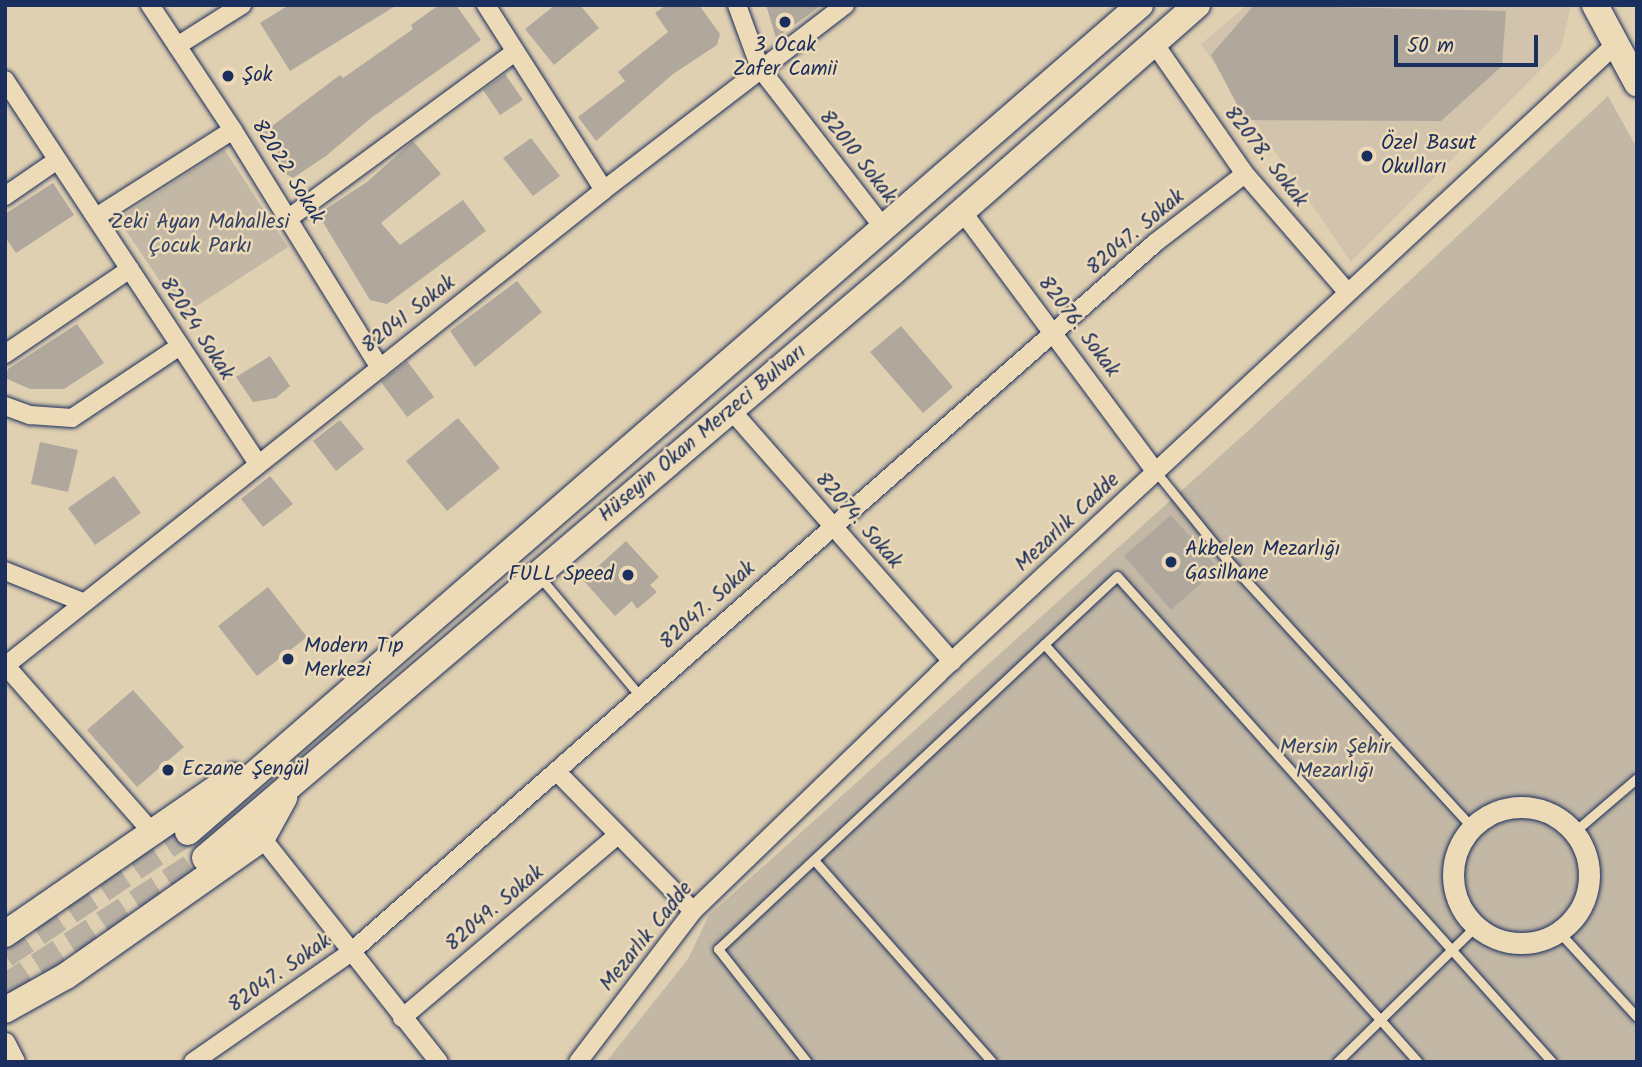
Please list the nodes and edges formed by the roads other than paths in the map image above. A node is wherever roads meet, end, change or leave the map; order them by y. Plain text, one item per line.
1 (150, 5) edge
2 (243, 5) edge
3 (486, 5) edge
4 (737, 5) edge
5 (845, 5) edge
6 (1140, 5) edge
7 (1198, 5) edge
8 (1595, 5) edge
9 (1154, 43) junction
10 (1616, 44) junction
11 (177, 46) junction
12 (514, 53) junction
13 (760, 68) junction
14 (5, 80) edge
15 (1637, 83) edge
16 (233, 130) junction
17 (56, 160) junction
18 (1245, 174) junction
19 (604, 190) junction
20 (5, 196) edge
21 (962, 211) junction
22 (96, 217) junction
23 (289, 218) junction
24 (883, 226) junction
25 (130, 269) junction
26 (1348, 293) junction
27 (1055, 334) junction
28 (180, 346) junction
29 (5, 354) edge
30 (380, 368) junction
31 (5, 406) edge
32 (731, 410) junction
33 (258, 463) junction
34 (1156, 472) junction
35 (831, 526) junction
36 (5, 570) edge
37 (538, 575) junction
38 (82, 602) junction
39 (1044, 644) junction
40 (952, 662) junction
41 (6, 666) edge
42 (641, 697) junction
43 (271, 760) junction
44 (557, 772) junction
45 (1637, 778) edge
46 (291, 786) junction
47 (1472, 827) junction
48 (152, 832) junction
49 (188, 832) tunnel mouth
50 (1574, 832) junction
51 (618, 835) junction
52 (262, 838) junction
53 (205, 858) tunnel mouth
54 (814, 860) junction
55 (693, 911) junction
56 (1476, 926) junction
57 (1559, 932) junction
58 (5, 934) edge
59 (1452, 950) junction
60 (350, 953) junction
61 (5, 1010) edge
62 (1637, 1017) edge
63 (402, 1018) junction
64 (1380, 1020) junction
65 (6, 1042) edge
66 (16, 1062) edge
67 (193, 1062) edge
68 (439, 1062) edge
69 (578, 1062) edge
70 (807, 1062) edge
71 (992, 1062) edge
72 (1337, 1062) edge
73 (1418, 1062) edge
74 (1552, 1062) edge

1 - 11 street, 82022 Sokak
2 - 11 street
3 - 12 street
4 - 13 street, 82010 Sokak
5 - 13 street, 82041 Sokak
6 - 24 main road, Hüseyin Okan Merzeci Bulvarı
7 - 9 main road, Hüseyin Okan Merzeci Bulvarı
8 - 10 main road
9 - 18 street, 82078. Sokak
9 - 21 main road, Hüseyin Okan Merzeci Bulvarı
10 - 15 main road
10 - 26 street, Mezarlık Cadde
11 - 16 street, 82022 Sokak
12 - 19 street
12 - 23 street
13 - 19 street, 82041 Sokak
13 - 24 street, 82010 Sokak
14 - 17 street, 82024 Sokak
16 - 22 street
16 - 23 street, 82022 Sokak
17 - 20 street
17 - 22 street, 82024 Sokak
18 - 26 street, 82078. Sokak
18 - 27 street, 82047. Sokak
19 - 30 street, 82041 Sokak
21 - 27 street, 82076. Sokak
21 - 32 main road, Hüseyin Okan Merzeci Bulvarı
22 - 25 street, 82024 Sokak
23 - 30 street, 82022 Sokak
24 - 43 main road, Hüseyin Okan Merzeci Bulvarı
25 - 28 street, 82024 Sokak
25 - 29 street
26 - 34 street, Mezarlık Cadde
27 - 34 street, 82076. Sokak
27 - 35 street, 82047. Sokak
28 - 31 street
28 - 33 street, 82024 Sokak
30 - 33 street, 82041 Sokak
32 - 35 street, 82074. Sokak
32 - 37 main road, Hüseyin Okan Merzeci Bulvarı
33 - 38 street, 82041 Sokak
34 - 40 street, Mezarlık Cadde
34 - 47 lane
35 - 40 street, 82074. Sokak
35 - 42 street, 82047. Sokak
36 - 38 street
37 - 42 lane
37 - 46 main road, Hüseyin Okan Merzeci Bulvarı
38 - 41 street, 82041 Sokak
39 - 54 lane
39 - 59 lane
39 - 64 lane
40 - 55 street, Mezarlık Cadde
41 - 48 street
42 - 44 street, 82047. Sokak
43 - 48 main road
43 - 49 main road, Hüseyin Okan Merzeci Bulvarı
44 - 51 street
44 - 60 street, 82047. Sokak
45 - 50 lane
46 - 52 main road
46 - 53 main road, Hüseyin Okan Merzeci Bulvarı
47 - 50 street
47 - 56 street
48 - 58 main road
50 - 57 street
51 - 55 street
51 - 63 street, 82049. Sokak
52 - 60 street
52 - 61 main road
54 - 70 lane
54 - 71 lane
55 - 69 street, Mezarlık Cadde
56 - 57 street
56 - 59 lane
57 - 62 lane
59 - 64 lane
59 - 74 lane
60 - 63 street
60 - 67 street, 82047. Sokak
63 - 68 street
64 - 72 lane
64 - 73 lane
65 - 66 street

